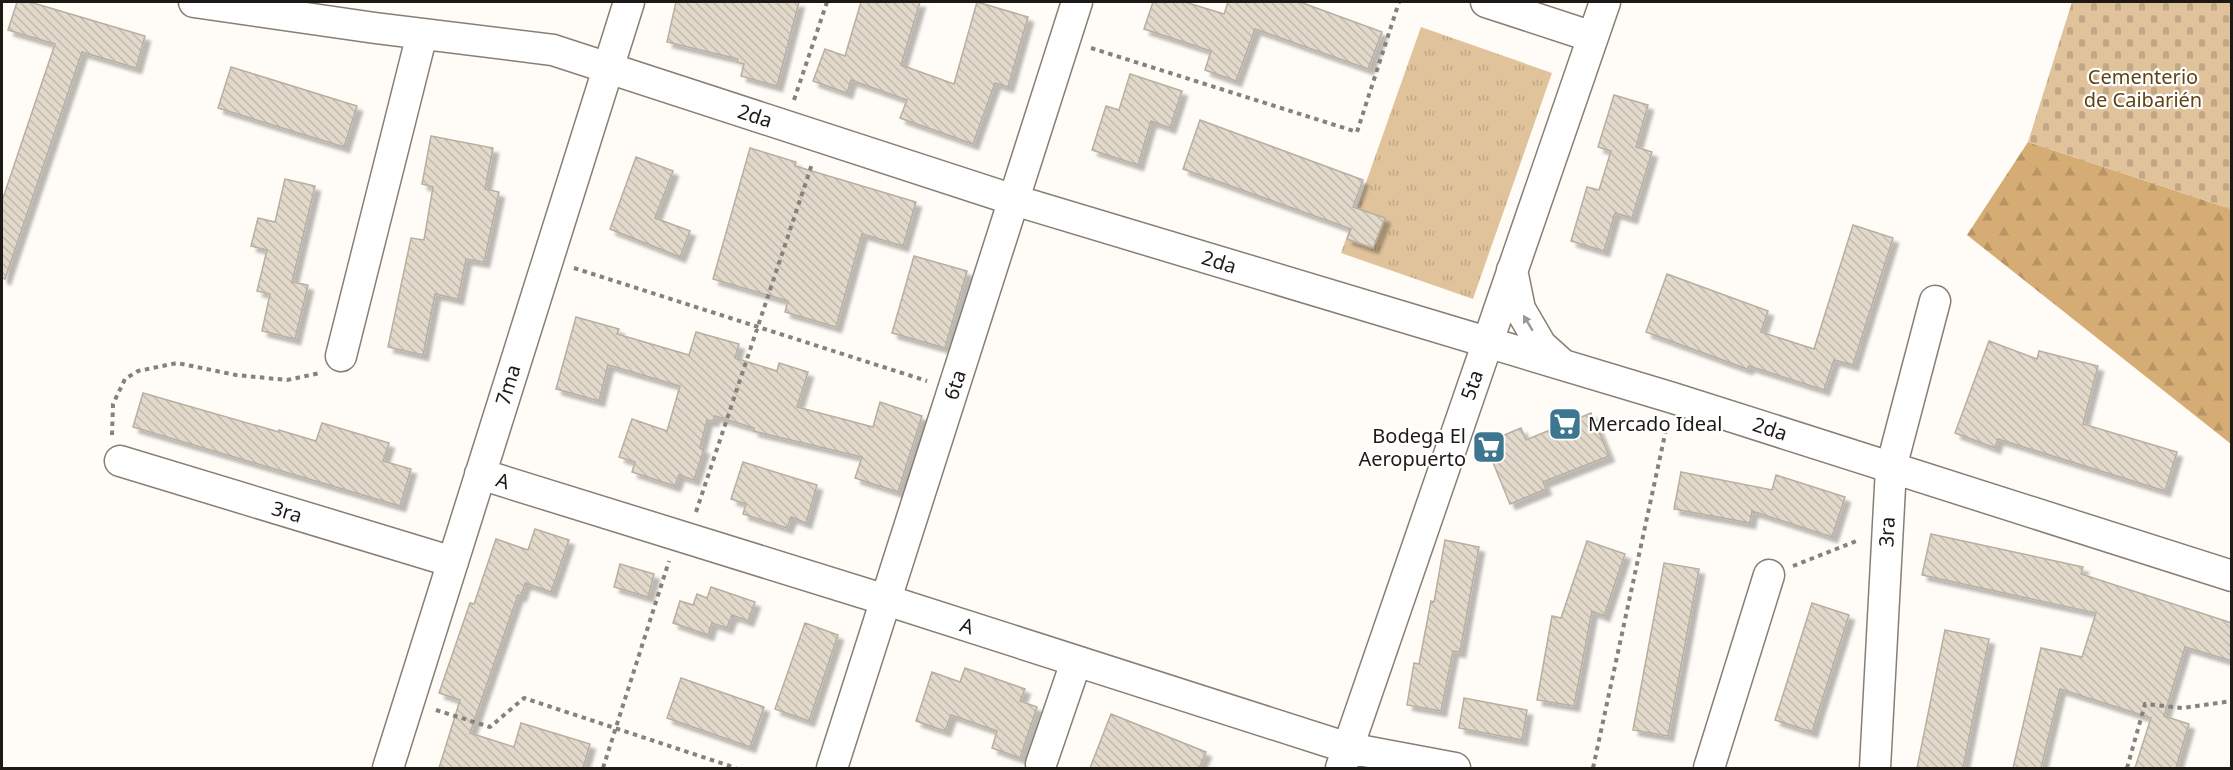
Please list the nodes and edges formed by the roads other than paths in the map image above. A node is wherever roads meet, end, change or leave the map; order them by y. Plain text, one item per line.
1 (629, 2) edge
2 (1077, 2) edge
3 (1486, 2) edge
4 (1605, 2) edge
5 (205, 3) edge
6 (422, 34) junction
7 (1593, 38) junction
8 (608, 68) junction
9 (1014, 200) junction
10 (1512, 270) junction
11 (1935, 301) dead end
12 (1487, 342) junction
13 (341, 356) road end
14 (1565, 366) junction
15 (120, 461) road end
16 (1891, 468) junction
17 (480, 474) junction
18 (453, 562) junction
19 (1769, 575) road end
20 (2232, 576) edge
21 (886, 600) junction
22 (1076, 662) junction
23 (1344, 758) edge
24 (1041, 764) dead end
25 (388, 768) edge
26 (832, 768) edge
27 (1455, 768) edge
28 (1709, 768) edge
29 (1875, 768) edge

1 - 8 street, 7ma
2 - 9 street, 6ta
3 - 7 street
4 - 7 street, 5ta
5 - 6 street, 2da
6 - 8 street, 2da
6 - 13 street
7 - 10 street, 5ta
8 - 9 street, 2da
8 - 17 street, 7ma
9 - 12 street, 2da
9 - 21 street, 6ta
10 - 12 street, 5ta
14 -> 10 street
11 - 16 street, 3ra
12 - 14 street, 2da
12 - 23 street, 5ta
14 - 16 street, 2da
15 - 18 street, 3ra
16 - 20 street, 2da
16 - 29 street, 3ra
17 - 18 street, 7ma
17 - 21 street, A
18 - 25 street, 7ma
19 - 28 street
21 - 22 street, A
21 - 26 street, 6ta
22 - 23 street, A
22 - 24 street
23 - 27 street, A

